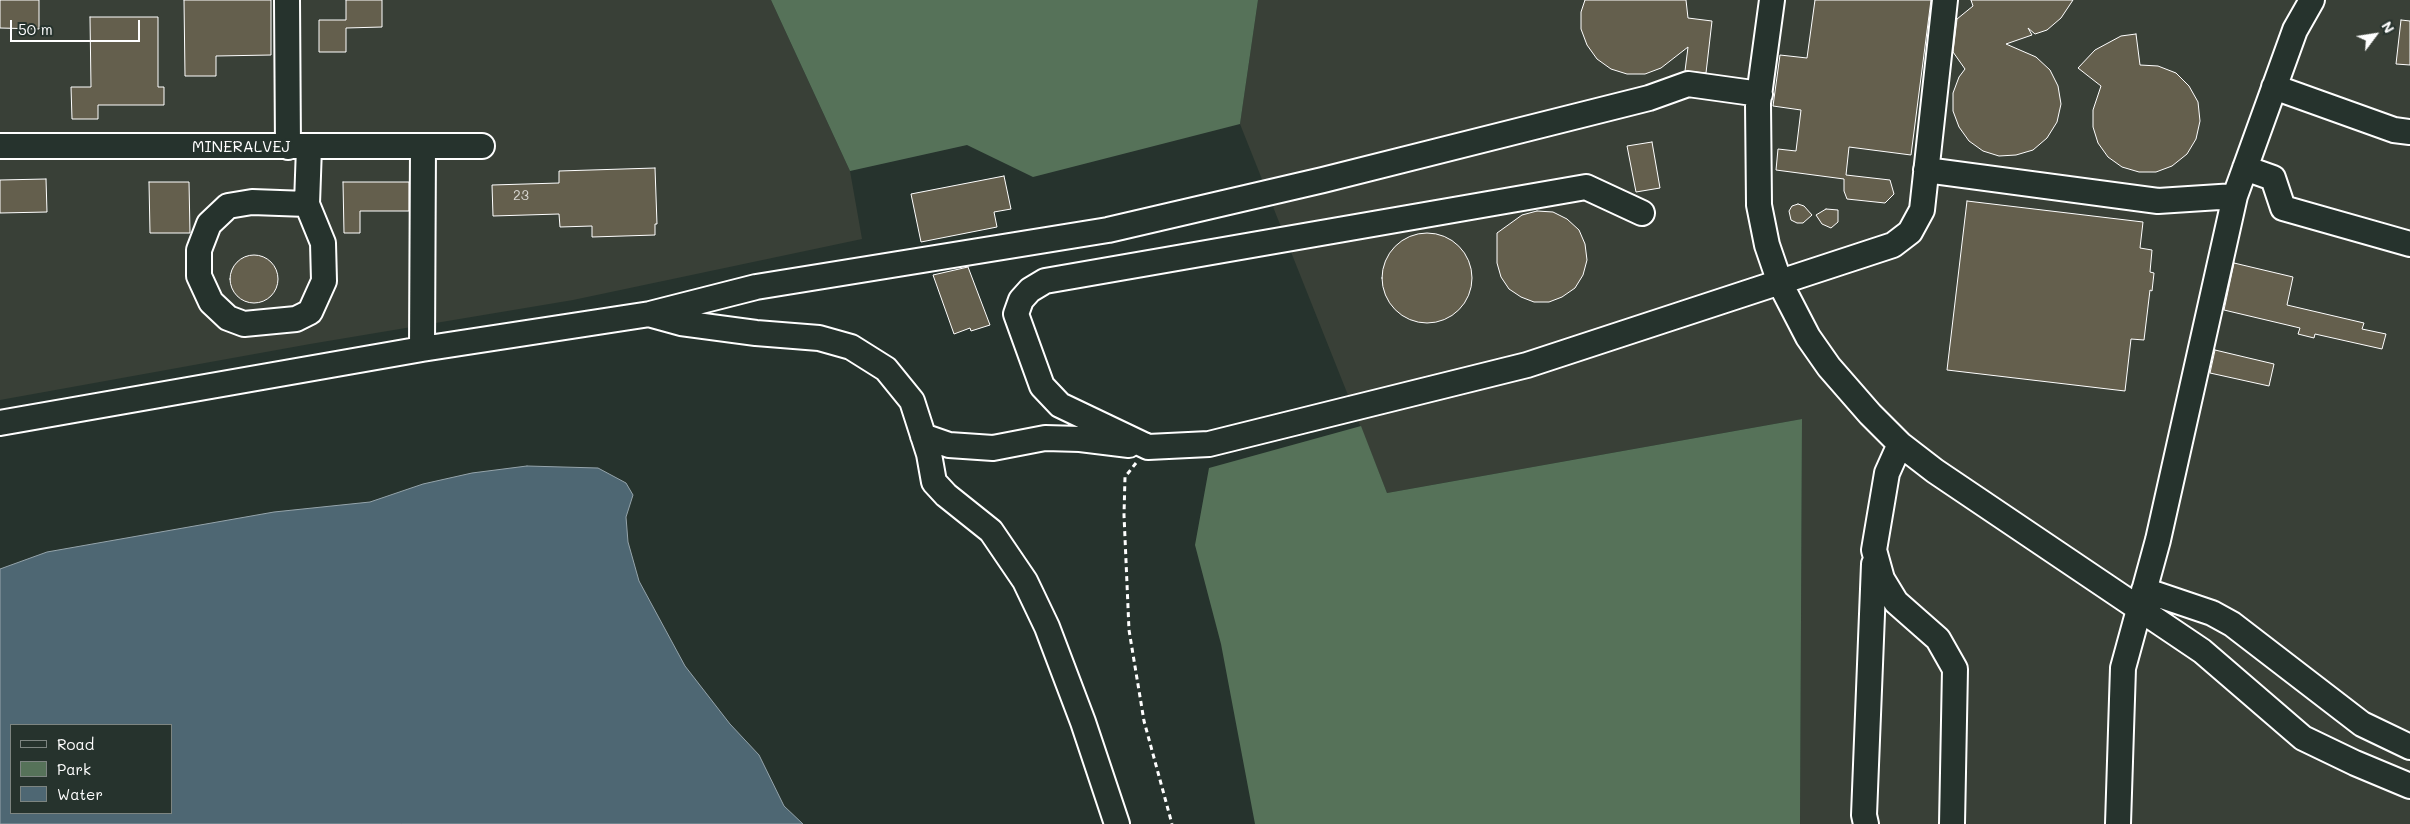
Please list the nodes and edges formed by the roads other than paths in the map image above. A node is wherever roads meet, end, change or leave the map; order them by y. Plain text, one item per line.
1 (287, 0) edge
2 (1772, 0) edge
3 (1945, 0) edge
4 (2312, 0) edge
5 (2274, 87) junction
6 (1760, 94) junction
7 (2410, 132) edge
8 (0, 146) edge
9 (422, 146) junction
10 (482, 146) dead end
11 (298, 147) junction
12 (2245, 168) junction
13 (1926, 170) junction
14 (2235, 196) junction
15 (307, 204) junction
16 (1642, 213) dead end
17 (2410, 244) edge
18 (1780, 283) junction
19 (650, 314) junction
20 (422, 349) junction
21 (0, 422) edge
22 (924, 436) junction
23 (1900, 444) junction
24 (1148, 447) junction
25 (1874, 550) junction
26 (2142, 599) junction
27 (2410, 747) edge
28 (2410, 786) edge
29 (1117, 824) edge
30 (1866, 824) edge
31 (1952, 824) edge
32 (2118, 824) edge

1 - 11 street
2 - 6 street
3 - 13 street
4 - 5 street
5 - 7 street
5 - 12 street
6 - 18 street
6 - 19 street
8 - 11 street, MINERALVEJ
9 - 10 street, MINERALVEJ
9 - 11 street, MINERALVEJ
9 - 20 street
11 - 15 street
12 - 14 street
12 - 17 street
13 - 14 street
13 - 18 street
14 - 26 street
15 - 15 street
16 - 24 street
18 - 23 street
18 - 24 street
19 - 20 street
19 - 22 street
20 - 21 street
22 - 24 street
22 - 29 street
23 - 25 street
23 - 26 street
25 - 30 street
25 - 31 street
26 - 27 street
26 - 28 street
26 - 32 street

